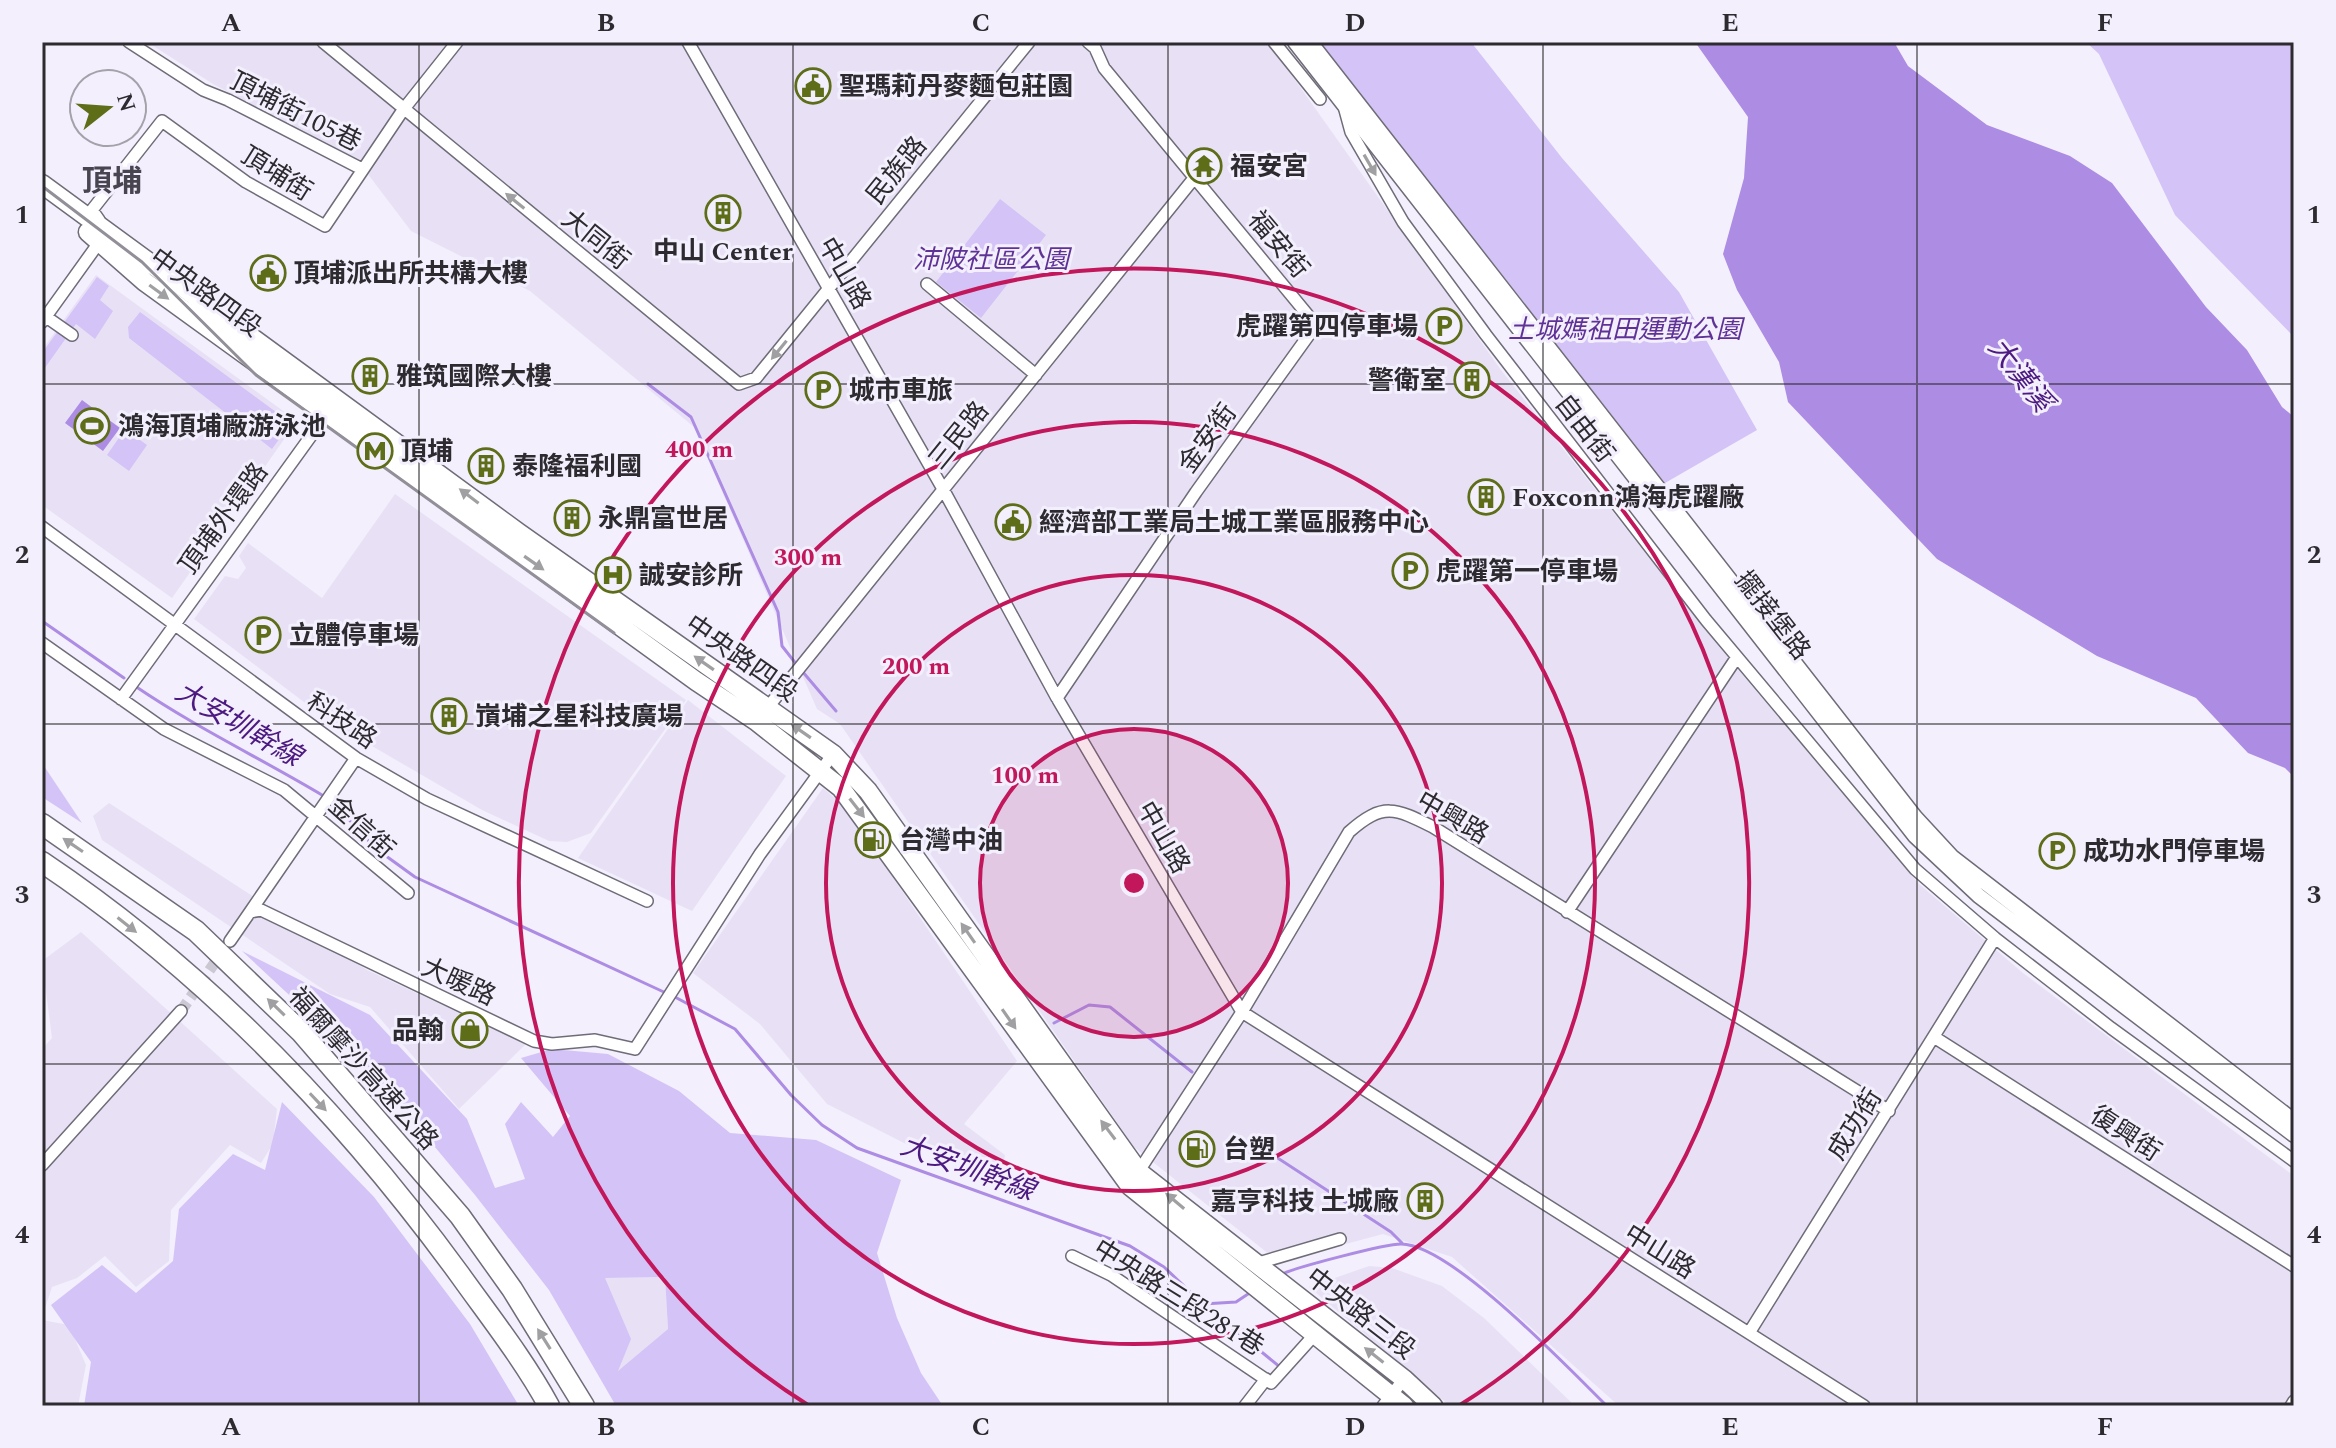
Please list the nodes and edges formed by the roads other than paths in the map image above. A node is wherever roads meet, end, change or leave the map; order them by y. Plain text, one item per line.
1 (129, 42) edge
2 (323, 42) edge
3 (457, 42) edge
4 (688, 42) edge
5 (1029, 42) edge
6 (1088, 42) edge
7 (1274, 42) edge
8 (1295, 42) edge
9 (1310, 42) edge
10 (1320, 99) dead end
11 (1344, 105) junction
12 (403, 110) junction
13 (362, 169) junction
14 (1195, 177) junction
15 (42, 184) edge
16 (42, 198) edge
17 (104, 237) junction
18 (927, 284) dead end
19 (828, 289) junction
20 (43, 317) edge
21 (1316, 325) joint
22 (72, 335) dead end
23 (1036, 375) junction
24 (332, 406) junction
25 (943, 489) junction
26 (42, 527) edge
27 (173, 623) junction
28 (42, 643) edge
29 (1737, 657) junction
30 (1057, 698) junction
31 (121, 699) junction
32 (762, 714) junction
33 (833, 754) junction
34 (356, 758) junction
35 (820, 769) junction
36 (318, 814) junction
37 (42, 824) edge
38 (42, 862) edge
39 (408, 893) dead end
40 (647, 901) dead end
41 (250, 912) junction
42 (1567, 912) junction
43 (1995, 938) junction
44 (230, 941) tunnel mouth
45 (181, 1011) tunnel mouth
46 (1242, 1012) junction
47 (1934, 1037) junction
48 (1889, 1111) junction
49 (2294, 1121) edge
50 (2294, 1135) edge
51 (2294, 1161) edge
52 (42, 1165) edge
53 (1134, 1179) junction
54 (1340, 1239) dead end
55 (1072, 1256) dead end
56 (2294, 1266) edge
57 (1258, 1277) junction
58 (1327, 1318) junction
59 (1749, 1333) junction
60 (1315, 1334) junction
61 (1266, 1379) junction
62 (1404, 1379) junction
63 (1393, 1403) edge
64 (548, 1404) edge
65 (584, 1406) edge
66 (1245, 1406) edge
67 (1433, 1406) edge
68 (1864, 1406) edge

1 - 13 street, 頂埔街105巷
2 - 12 street, 大同街
3 - 12 street, 頂埔街
4 - 19 street, 中山路
5 - 19 street, 民族路
6 - 14 street, 福安街
7 - 10 street
8 - 11 street, 擺接堡路
9 - 49 street, 擺接堡路
11 -> 29 street, 自由街
11 - 50 street, 擺接堡路
12 - 13 street, 頂埔街
19 -> 12 street, 大同街
13 - 17 street, 頂埔街
14 - 21 street, 福安街
14 - 23 street, 三民路
15 - 17 main road, 中央路四段
16 - 17 main road, 中央路四段
17 - 20 street
17 - 24 main road, 中央路四段
18 - 23 street
19 - 25 street, 中山路
20 - 22 street
21 - 30 street, 金安街
23 - 25 street, 三民路
24 - 27 street, 頂埔外環路
24 - 32 main road, 中央路四段
25 - 30 street, 中山路
25 - 32 street, 三民路
26 - 27 street, 科技路
27 - 31 street, 頂埔外環路
27 - 34 street, 科技路
28 - 31 street, 金信街
29 - 42 street
29 - 43 street, 自由街
30 - 46 street, 中山路
31 - 36 street, 金信街
33 -> 32 main road, 中央路四段
32 - 35 main road, 中央路四段
33 - 35 street
53 -> 33 main road, 中央路四段
34 - 36 street
34 - 40 street, 科技路
35 - 41 street, 大暖路
35 -> 53 main road, 中央路四段
36 - 39 street, 金信街
36 - 41 street
65 -> 37 highway, 福爾摩沙高速公路
38 -> 64 highway
41 - 44 street
42 - 46 street, 中興路
42 - 48 street, 中興路
43 - 47 street, 成功街
43 - 51 street, 自由街
45 - 52 street
46 - 53 street, 中興路
46 - 59 street, 中山路
47 - 48 street, 成功街
47 - 56 street, 復興街
48 - 59 street, 成功街
53 - 57 main road, 中央路四段
54 - 57 street
55 - 61 street, 中央路三段281巷
57 - 58 main road, 中央路三段
57 - 60 main road, 中央路三段
58 - 60 street, 中央路三段281巷
62 -> 58 main road, 中央路三段
59 - 68 street, 中山路
60 - 61 street, 中央路三段281巷
60 - 63 main road, 中央路三段
61 - 66 street
62 - 63 street
62 - 67 main road, 中央路三段

